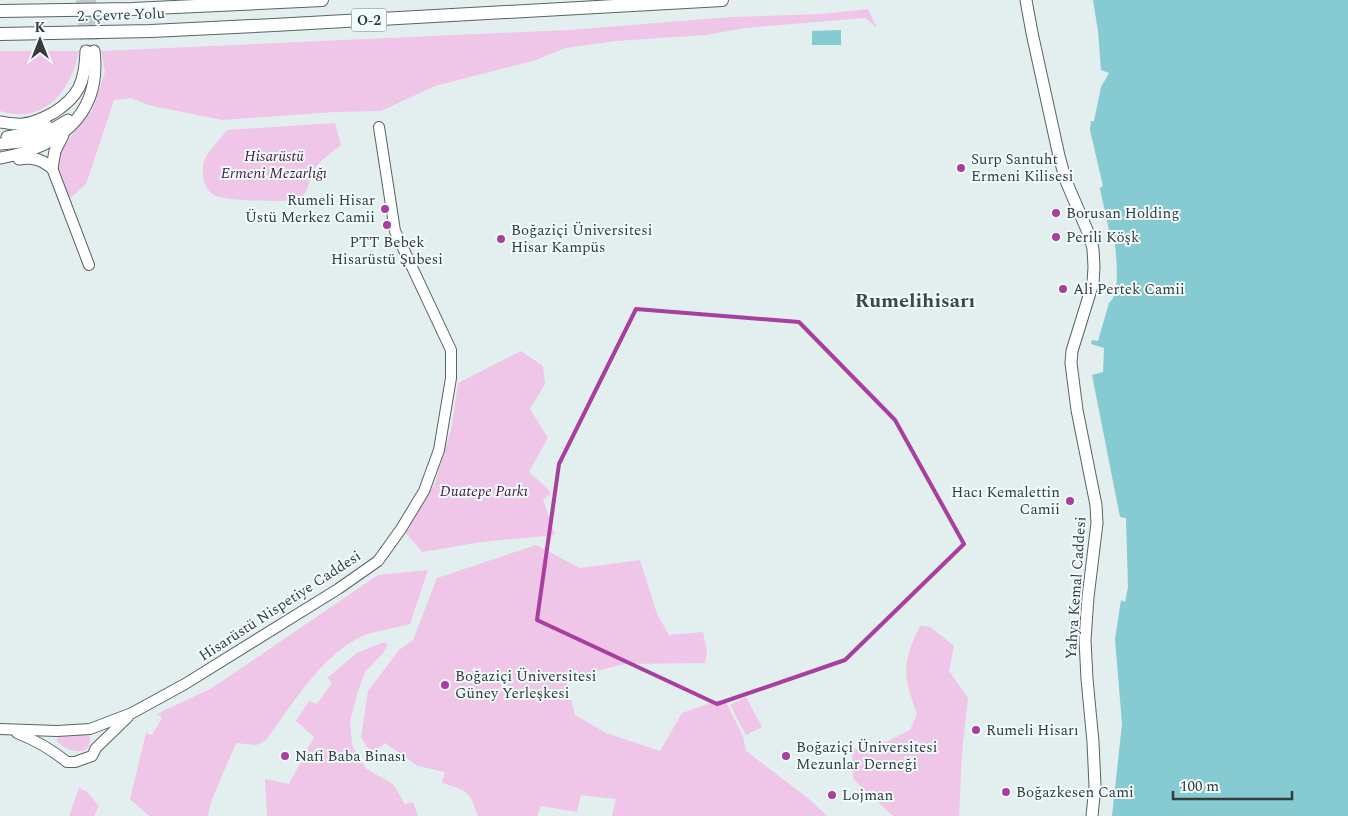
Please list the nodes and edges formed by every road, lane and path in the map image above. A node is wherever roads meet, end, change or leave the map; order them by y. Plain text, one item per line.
1 (322, 0) edge
2 (722, 0) edge
3 (1026, 0) edge
4 (0, 11) edge
5 (0, 35) edge
6 (91, 97) junction
7 (72, 100) junction
8 (0, 122) edge
9 (379, 128) dead end
10 (66, 131) junction
11 (0, 137) edge
12 (0, 144) edge
13 (0, 159) edge
14 (52, 168) junction
15 (89, 265) dead end
16 (132, 713) junction
17 (90, 729) junction
18 (4, 730) edge
19 (57, 731) junction
20 (96, 748) junction
21 (52, 750) junction
22 (1092, 816) edge

1 - 4 highway, 2. Çevre Yolu
2 - 5 highway, 2. Çevre Yolu / O-2
3 - 22 main road, Yahya Kemal Caddesi
6 - 7 main road
6 - 10 main road
6 - 12 main road
7 - 8 main road
7 - 11 main road
9 - 16 main road, Hisarüstü Nispetiye Caddesi
10 - 13 main road
10 - 14 main road
13 - 14 main road
14 - 15 main road
16 - 17 main road, Hisarüstü Nispetiye Caddesi
16 - 20 main road, Hisarüstü Nispetiye Caddesi
17 - 19 main road, Hisarüstü Nispetiye Caddesi
17 - 20 main road
18 - 19 main road, Hisarüstü Nispetiye Caddesi
18 - 21 main road, Hisarüstü Nispetiye Caddesi
19 - 21 main road
20 - 21 main road, Hisarüstü Nispetiye Caddesi

